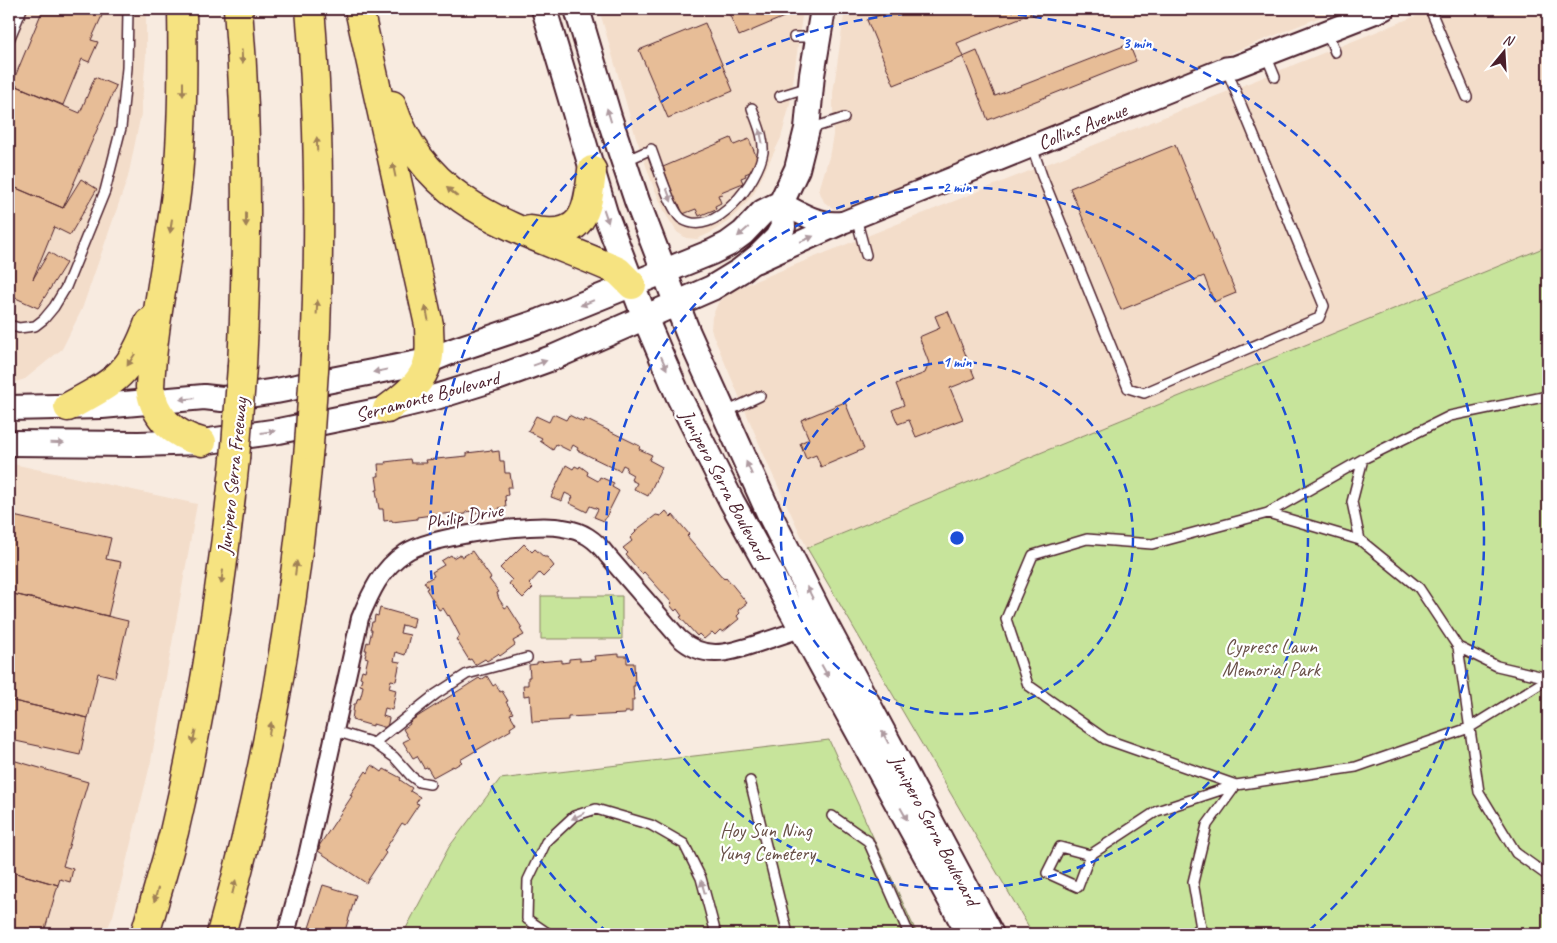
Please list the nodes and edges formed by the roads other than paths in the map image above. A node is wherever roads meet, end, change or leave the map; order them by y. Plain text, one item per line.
1 (22, 9) edge
2 (128, 9) edge
3 (182, 9) edge
4 (238, 9) edge
5 (310, 9) edge
6 (359, 9) edge
7 (368, 9) edge
8 (544, 9) edge
9 (577, 9) edge
10 (822, 9) edge
11 (1384, 9) edge
12 (1430, 9) edge
13 (1326, 31) junction
14 (794, 37) dead end
15 (818, 37) junction
16 (9, 40) edge
17 (1335, 52) dead end
18 (1266, 55) junction
19 (1226, 68) junction
20 (1275, 77) dead end
21 (811, 86) junction
22 (780, 96) dead end
23 (1467, 97) dead end
24 (752, 108) dead end
25 (844, 118) dead end
26 (807, 129) junction
27 (1032, 146) junction
28 (623, 161) junction
29 (592, 170) junction
30 (782, 203) junction
31 (493, 218) junction
32 (850, 220) junction
33 (866, 255) dead end
34 (747, 266) junction
35 (664, 272) junction
36 (162, 283) junction
37 (632, 285) junction
38 (676, 304) junction
39 (645, 318) junction
40 (9, 325) edge
41 (428, 362) junction
42 (760, 396) dead end
43 (1548, 396) edge
44 (153, 402) junction
45 (68, 407) junction
46 (9, 408) edge
47 (387, 409) junction
48 (724, 413) junction
49 (9, 442) edge
50 (202, 442) junction
51 (1363, 459) junction
52 (1268, 514) junction
53 (1360, 540) junction
54 (801, 629) junction
55 (1458, 647) junction
56 (527, 658) dead end
57 (1548, 678) edge
58 (1469, 728) junction
59 (335, 731) junction
60 (374, 743) junction
61 (750, 781) dead end
62 (430, 784) dead end
63 (1236, 785) junction
64 (832, 816) dead end
65 (1090, 855) junction
66 (1548, 876) edge
67 (1203, 931) edge
68 (145, 934) edge
69 (221, 934) edge
70 (286, 934) edge
71 (549, 934) edge
72 (716, 934) edge
73 (788, 934) edge
74 (909, 934) edge
75 (969, 934) edge
76 (991, 934) edge
77 (1190, 934) edge

1 - 16 lane
2 - 40 lane
3 -> 36 highway
4 -> 68 highway, Junipero Serra Freeway, bridge
69 -> 5 highway, bridge
41 -> 6 highway
31 -> 7 highway
8 - 29 main road, Junipero Serra Boulevard
28 -> 9 main road, Junipero Serra Boulevard
10 - 15 main road, Serramonte Boulevard
11 - 13 street, Collins Avenue
12 - 23 lane
13 - 17 lane
13 - 18 street, Collins Avenue
14 - 15 lane
15 - 21 main road, Serramonte Boulevard
18 - 19 street, Collins Avenue
18 - 20 lane
19 - 27 street, Collins Avenue
19 - 27 lane
21 - 22 lane
21 - 26 main road, Serramonte Boulevard
28 -> 24 lane
25 - 26 lane
26 - 30 main road, Serramonte Boulevard
27 - 32 street, Collins Avenue
28 - 35 main road, Junipero Serra Boulevard
29 - 31 highway
29 -> 37 main road, Junipero Serra Boulevard
30 - 32 street, Collins Avenue
30 - 34 main road, Serramonte Boulevard
30 -> 35 main road, Serramonte Boulevard
31 - 37 highway
32 - 33 lane
34 -> 32 street
34 - 38 main road, Serramonte Boulevard
35 - 37 main road, Serramonte Boulevard
35 - 38 main road, Junipero Serra Boulevard
36 - 44 highway
36 -> 45 highway
37 - 39 main road, Junipero Serra Boulevard
37 -> 41 main road, Serramonte Boulevard
38 - 39 main road, Serramonte Boulevard
38 - 48 main road, Junipero Serra Boulevard
47 -> 39 main road, Serramonte Boulevard
39 -> 54 main road, Junipero Serra Boulevard
41 -> 44 main road, Serramonte Boulevard
41 - 47 highway
42 - 48 lane
43 - 51 lane
44 - 45 main road, Serramonte Boulevard
44 - 50 highway
45 - 46 main road, Serramonte Boulevard
50 -> 47 main road, Serramonte Boulevard
76 -> 48 main road, Junipero Serra Boulevard
49 -> 50 main road, Serramonte Boulevard
51 - 52 lane
51 - 53 lane
52 - 53 lane
52 - 63 lane
53 - 55 lane
54 - 59 street, Philip Drive
54 -> 75 main road, Junipero Serra Boulevard
55 - 57 lane
55 - 58 lane
56 - 60 lane
57 - 58 lane
58 - 63 lane
58 - 66 lane
59 - 60 lane
59 - 70 street, Philip Drive
60 - 62 lane
61 - 73 lane
63 - 65 lane
63 - 67 lane
64 - 74 lane
65 - 65 lane
67 - 77 lane
72 -> 71 lane

